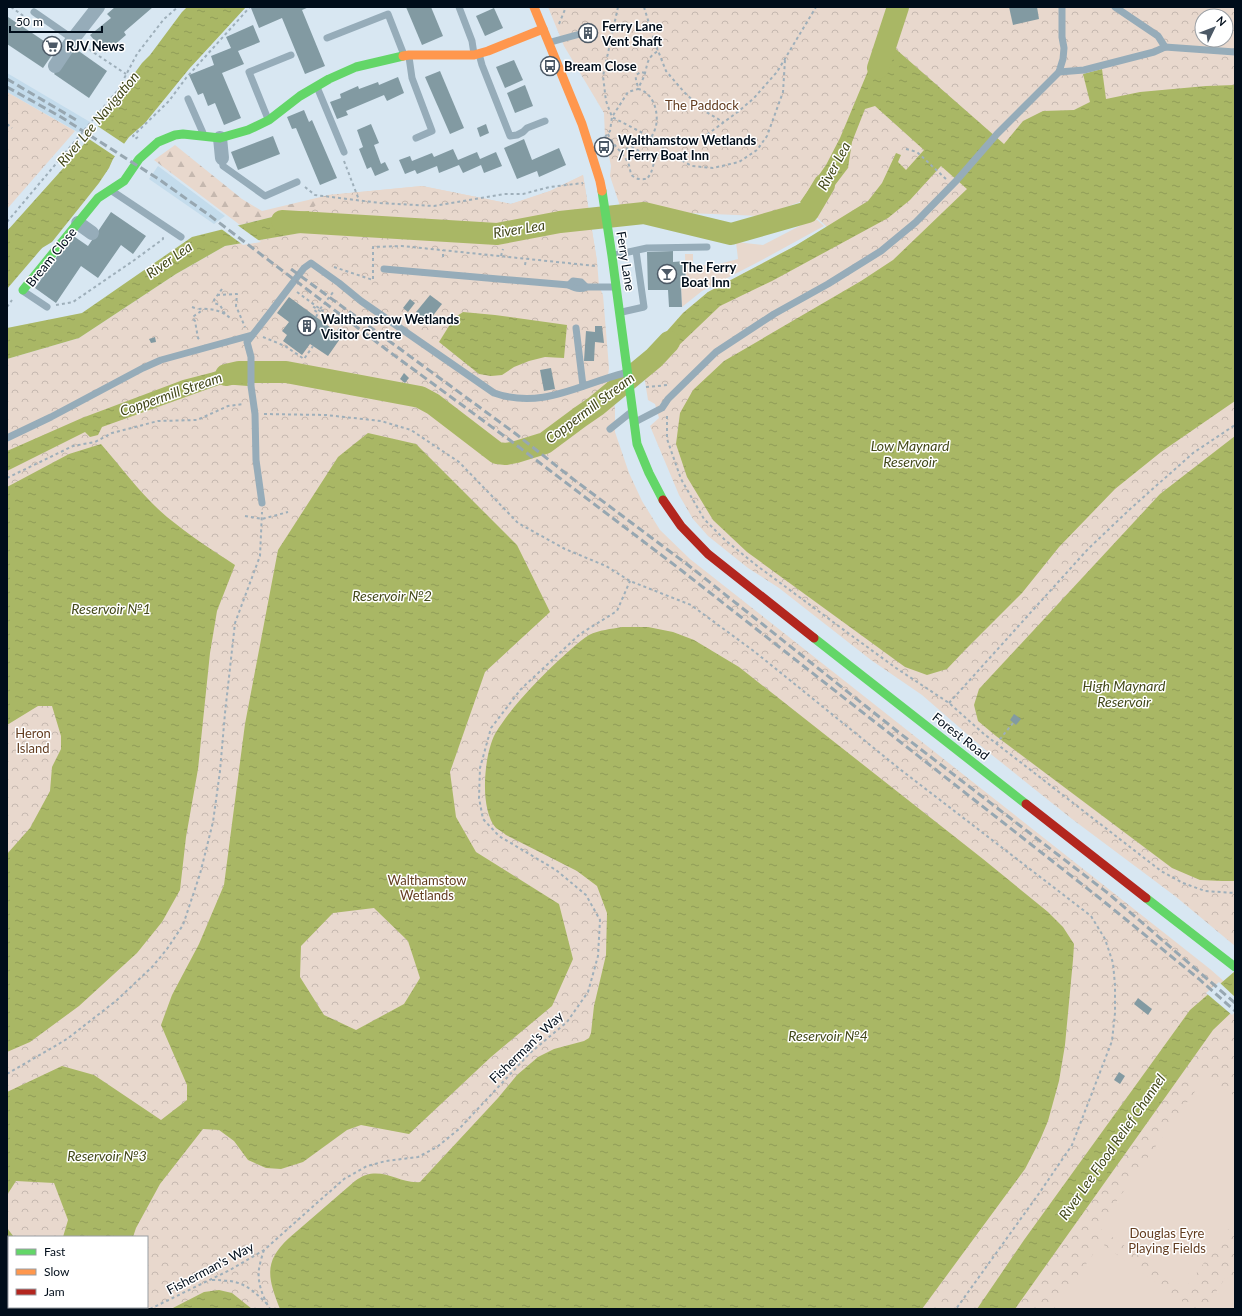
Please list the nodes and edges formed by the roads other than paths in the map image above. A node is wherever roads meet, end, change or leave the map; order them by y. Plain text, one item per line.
1 (98, 7) edge
2 (459, 7) edge
3 (534, 7) edge
4 (1062, 7) edge
5 (1115, 7) edge
6 (34, 12) dead end
7 (543, 29) junction
8 (580, 34) dead end
9 (327, 38) dead end
10 (73, 39) junction
11 (549, 43) junction
12 (1165, 48) junction
13 (1235, 52) edge
14 (477, 54) junction
15 (291, 55) dead end
16 (406, 56) junction
17 (55, 66) dead end
18 (1060, 72) junction
19 (316, 86) junction
20 (188, 99) dead end
21 (269, 120) junction
22 (545, 120) dead end
23 (205, 137) junction
24 (220, 138) junction
25 (416, 138) dead end
26 (344, 152) road end
27 (222, 158) joint
28 (297, 182) road end
29 (110, 190) junction
30 (78, 223) junction
31 (92, 233) dead end
32 (181, 237) dead end
33 (707, 247) dead end
34 (636, 251) junction
35 (612, 256) junction
36 (384, 269) dead end
37 (617, 287) junction
38 (23, 290) joint
39 (47, 307) road end
40 (620, 312) junction
41 (576, 328) dead end
42 (251, 335) junction
43 (627, 372) junction
44 (583, 386) junction
45 (632, 412) junction
46 (633, 423) junction
47 (610, 429) dead end
48 (7, 438) edge
49 (262, 503) dead end
50 (676, 520) joint
51 (1235, 967) edge

1 - 10 street
2 - 14 lane
3 - 7 main road, Ferry Lane
4 - 18 lane
5 - 12 lane
6 - 10 lane
7 - 11 main road, Ferry Lane
7 - 14 main road, Bream Close
8 - 11 lane
9 - 16 lane
10 - 17 street
11 - 35 main road, Ferry Lane
12 - 13 lane
12 - 18 lane
14 - 16 main road, Bream Close
14 - 22 lane
15 - 21 lane
16 - 19 main road, Bream Close
16 - 25 lane
18 - 46 lane
19 - 21 main road, Bream Close
19 - 26 lane
20 - 23 lane
21 - 24 main road, Bream Close
23 - 24 main road, Bream Close
23 - 29 main road, Bream Close
24 - 27 street
27 - 28 lane
29 - 30 main road, Bream Close
29 - 32 lane
30 - 31 street, Bream Close
30 - 38 main road, Bream Close
33 - 34 lane
34 - 35 lane
34 - 40 lane
35 - 37 main road, Ferry Lane
36 - 37 lane
37 - 40 main road, Ferry Lane
38 - 39 lane
40 - 43 main road, Ferry Lane
41 - 44 lane
42 - 44 lane
42 - 48 lane
42 - 49 lane
43 - 44 lane
43 - 45 main road, Ferry Lane
45 - 46 main road, Ferry Lane
45 - 47 lane
46 - 50 main road, Ferry Lane
50 - 51 main road, Forest Road

